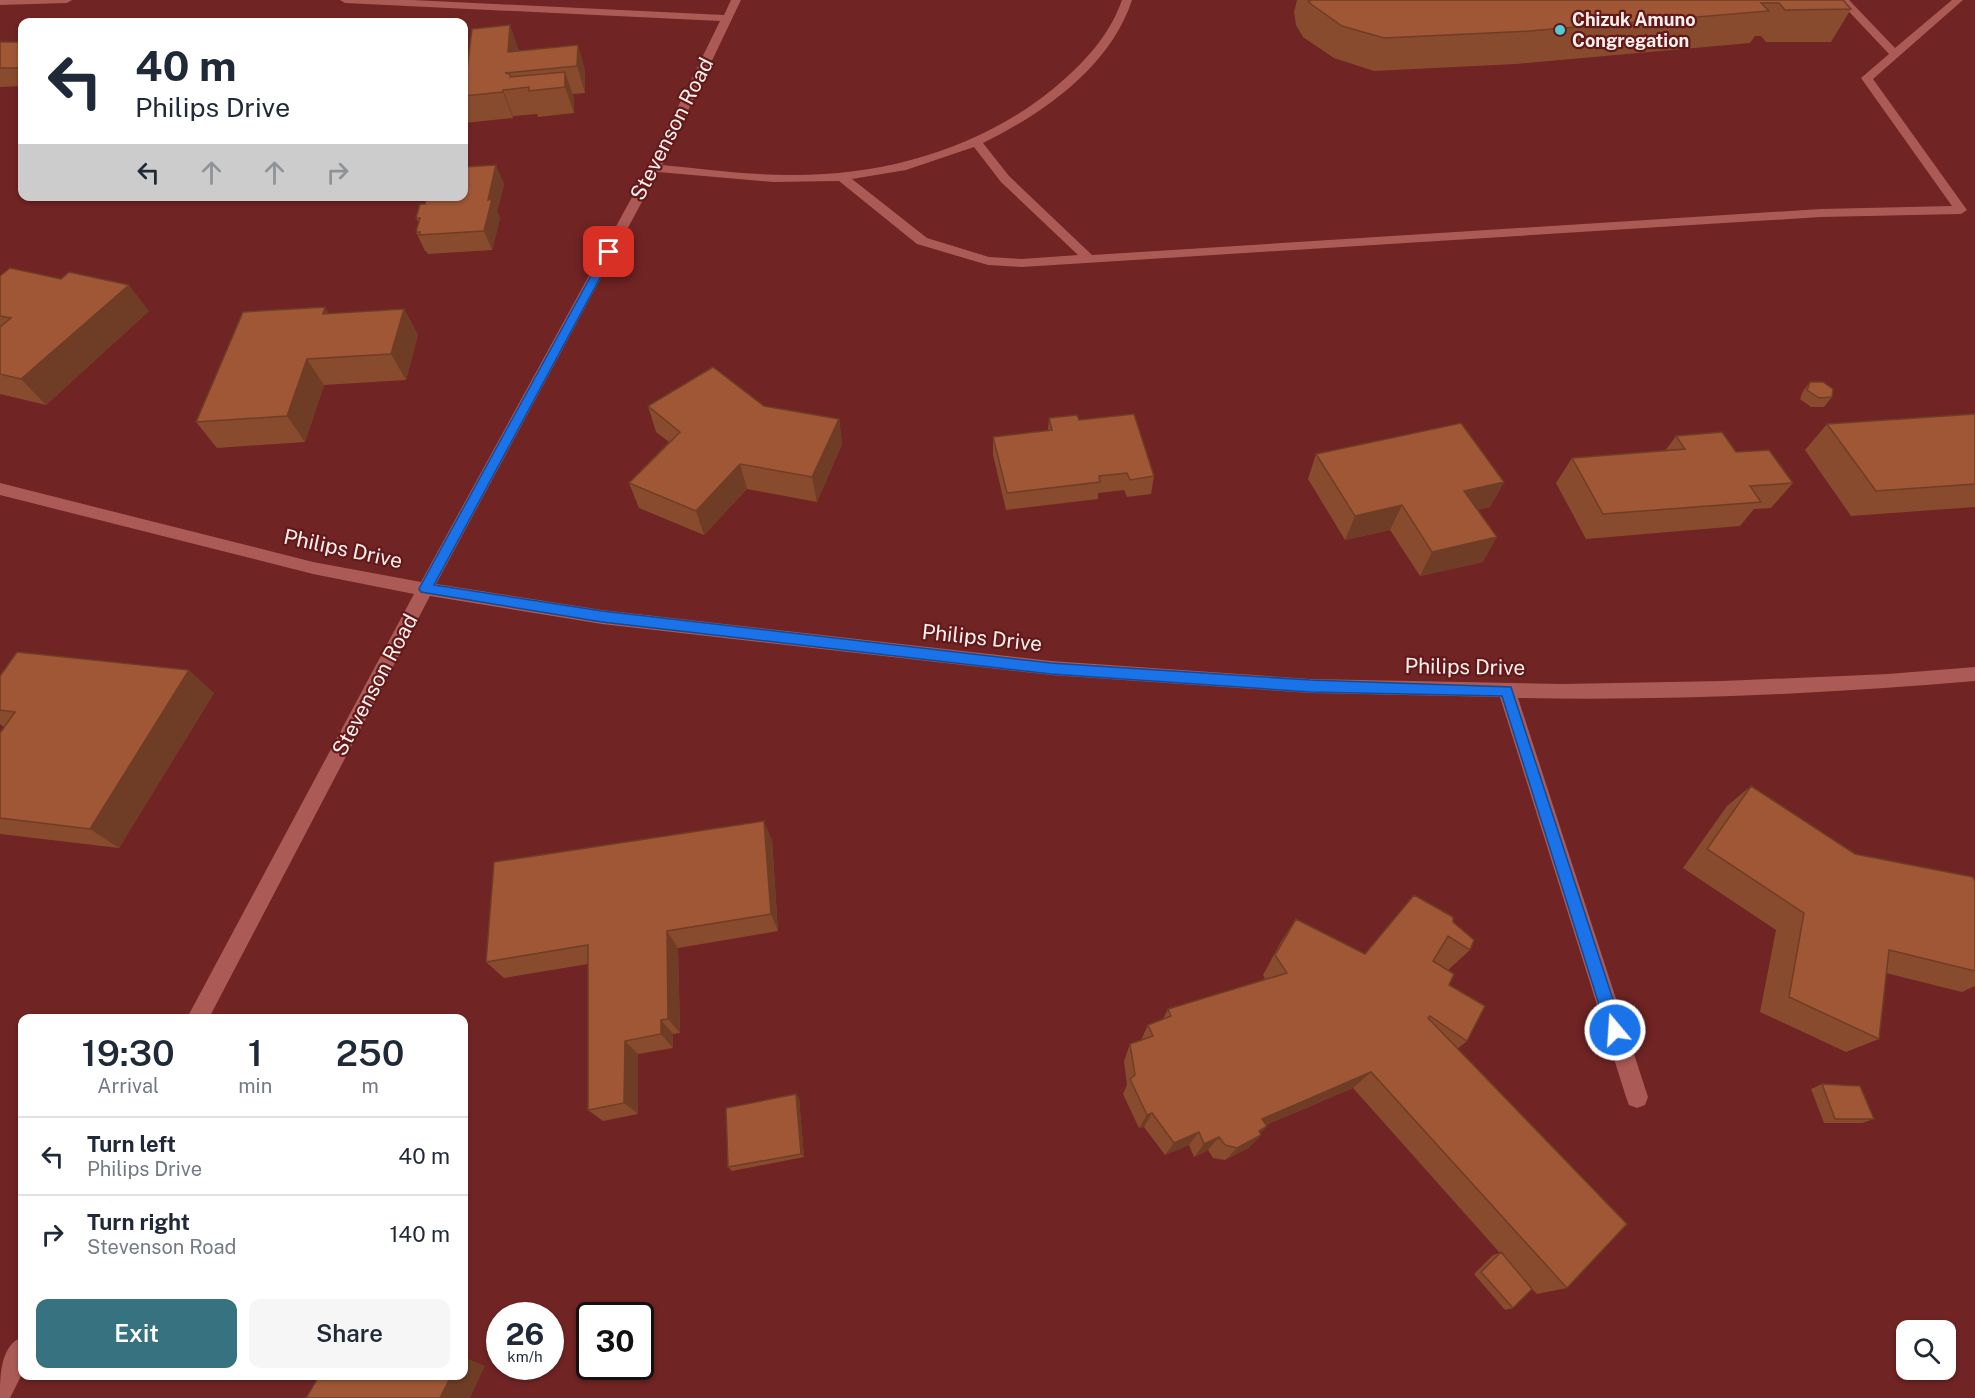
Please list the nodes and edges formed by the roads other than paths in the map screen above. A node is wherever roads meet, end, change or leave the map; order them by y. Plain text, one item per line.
1 (67, 0) edge
2 (345, 0) edge
3 (736, 0) edge
4 (1127, 0) edge
5 (1843, 0) edge
6 (1958, 0) edge
7 (0, 2) edge
8 (727, 18) junction
9 (1895, 54) junction
10 (976, 142) junction
11 (654, 168) junction
12 (843, 178) junction
13 (1089, 259) junction
14 (0, 489) edge
15 (425, 589) junction
16 (1975, 674) edge
17 (1507, 691) junction
18 (200, 1014) edge
19 (1637, 1097) dead end
20 (18, 1357) edge
21 (0, 1391) edge

1 - 7 street
2 - 8 street
3 - 8 street, Stevenson Road
4 - 10 street
5 - 9 street
6 - 9 street
8 - 11 street, Stevenson Road
9 - 13 street
10 - 12 street
10 - 13 street
11 - 12 street
11 - 15 street, Stevenson Road
12 - 13 street
14 - 15 street, Philips Drive
15 - 17 street, Philips Drive
15 - 18 street, Stevenson Road
16 - 17 street, Philips Drive
17 - 19 street
20 - 21 street

